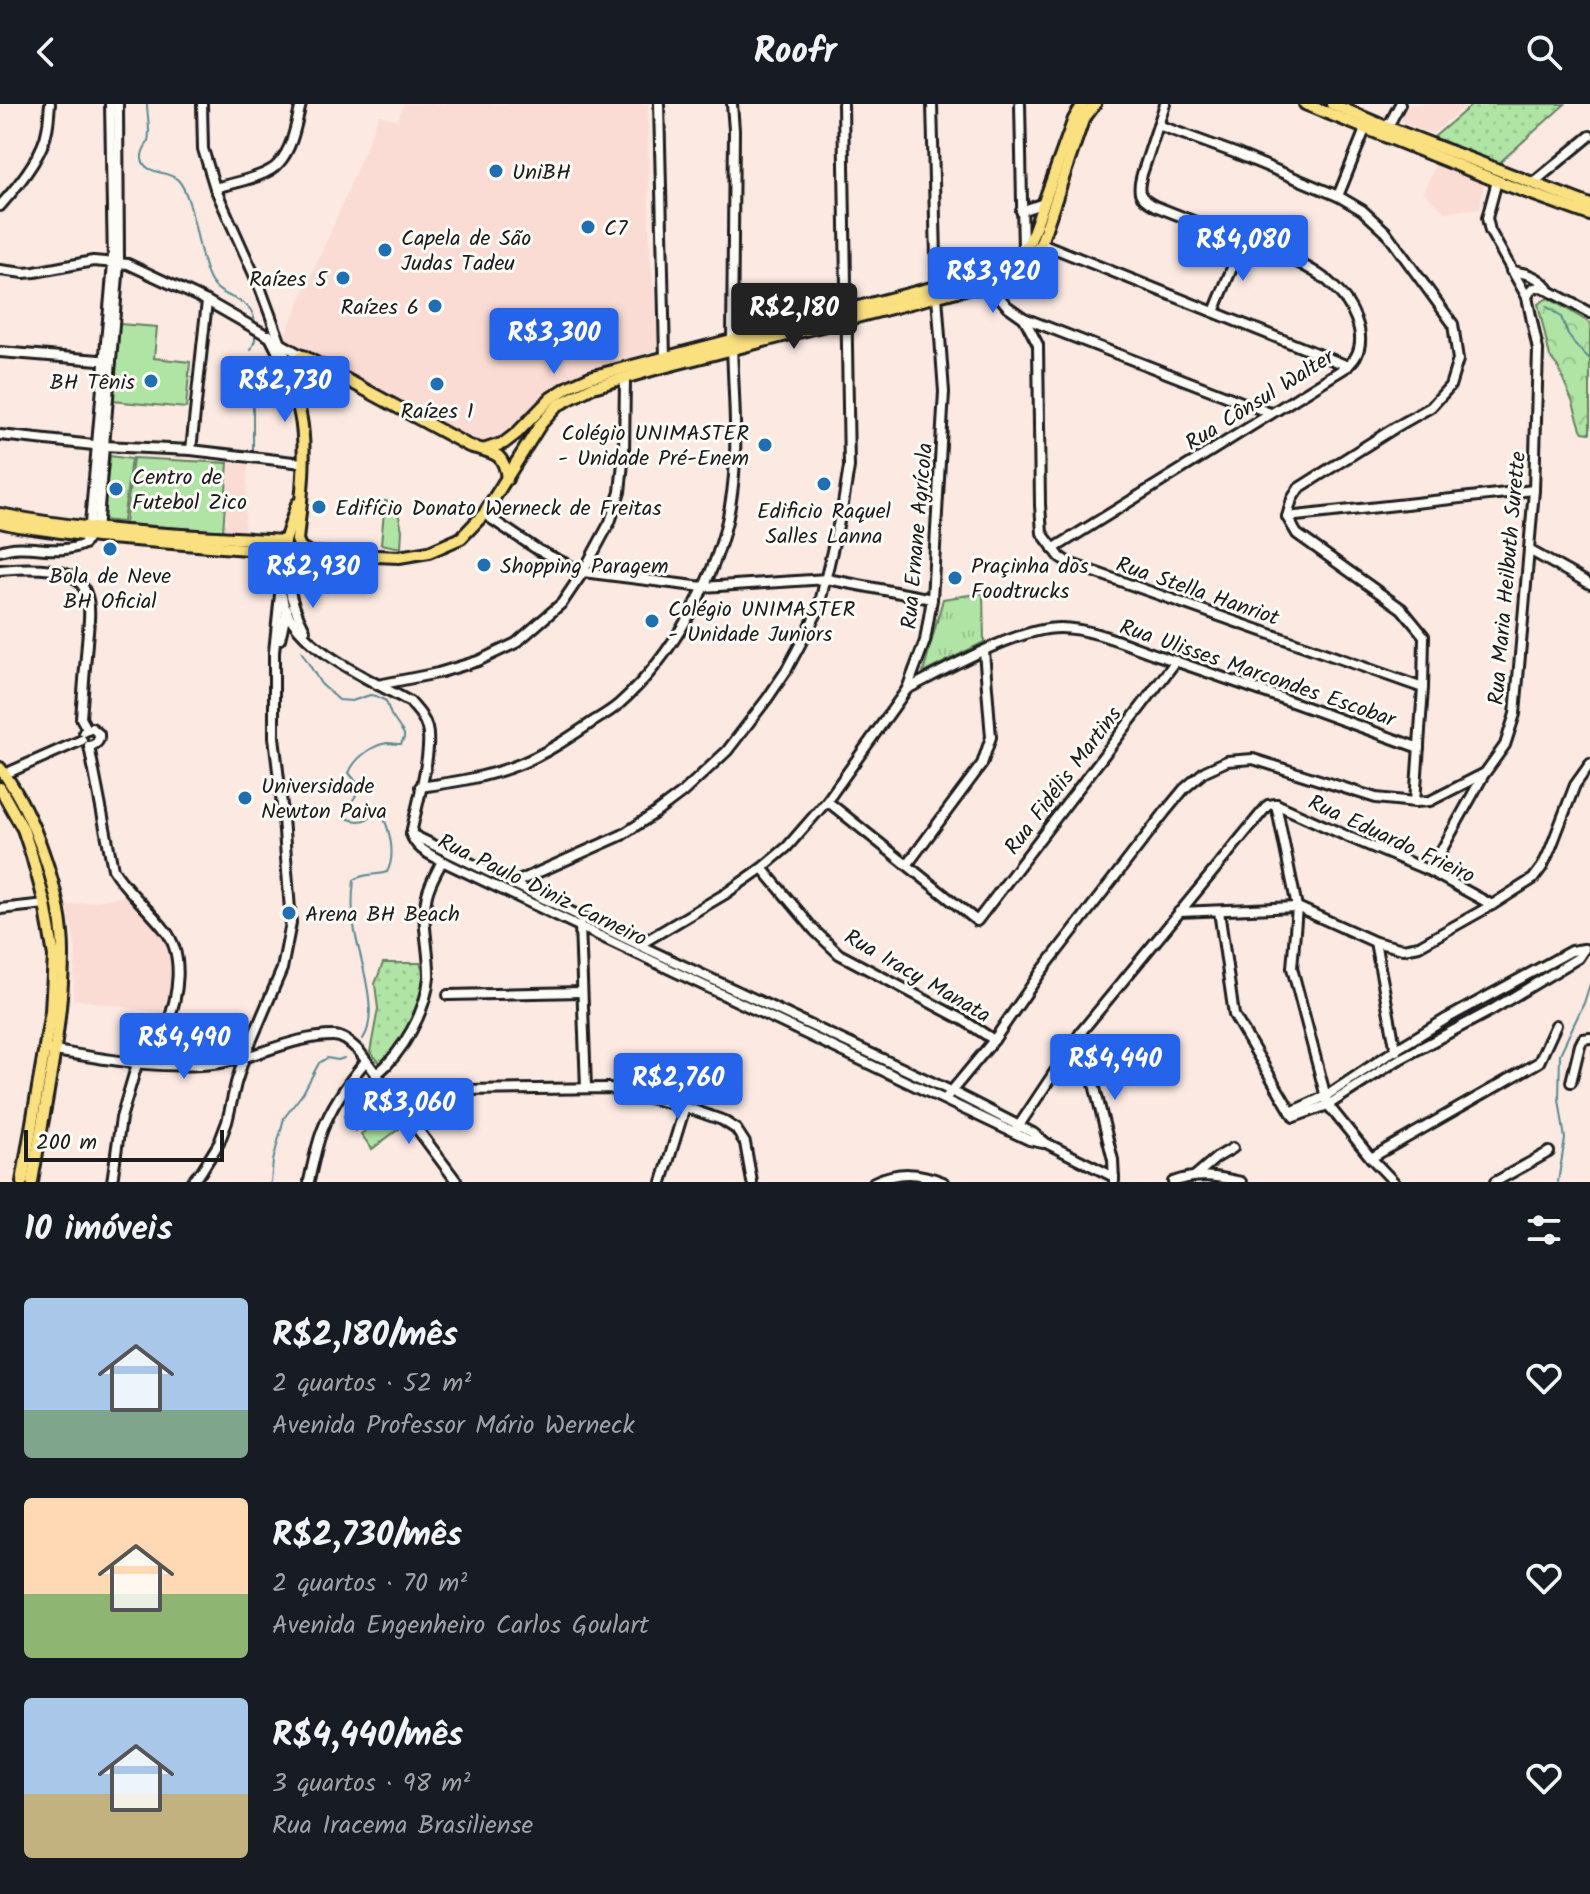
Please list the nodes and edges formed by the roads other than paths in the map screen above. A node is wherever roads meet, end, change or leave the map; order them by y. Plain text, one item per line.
1 (50, 104) edge
2 (110, 104) edge
3 (118, 104) edge
4 (202, 104) edge
5 (301, 104) edge
6 (659, 104) edge
7 (732, 104) edge
8 (843, 104) edge
9 (932, 104) edge
10 (1020, 104) edge
11 (1083, 104) edge
12 (1095, 104) edge
13 (1165, 104) edge
14 (1306, 104) edge
15 (1332, 104) edge
16 (1400, 104) edge
17 (1158, 125) junction
18 (1366, 127) junction
19 (1383, 130) junction
20 (1590, 136) edge
21 (1505, 180) junction
22 (1533, 183) junction
23 (215, 188) junction
24 (1021, 193) junction
25 (1338, 196) junction
26 (1040, 205) junction
27 (1590, 205) edge
28 (0, 206) edge
29 (1021, 211) junction
30 (1590, 215) edge
31 (1049, 218) junction
32 (1243, 241) junction
33 (1041, 243) junction
34 (1023, 251) junction
35 (116, 263) junction
36 (0, 270) edge
37 (1511, 271) junction
38 (988, 283) junction
39 (937, 290) junction
40 (1551, 291) junction
41 (1527, 297) junction
42 (207, 301) junction
43 (1214, 312) junction
44 (1590, 313) edge
45 (847, 315) junction
46 (1024, 318) junction
47 (268, 335) junction
48 (281, 343) junction
49 (732, 345) junction
50 (0, 352) edge
51 (303, 356) junction
52 (665, 357) junction
53 (109, 361) junction
54 (1348, 366) junction
55 (647, 367) junction
56 (625, 379) junction
57 (293, 380) junction
58 (1270, 413) junction
59 (0, 435) edge
60 (100, 446) junction
61 (486, 449) junction
62 (191, 450) junction
63 (302, 463) junction
64 (507, 479) junction
65 (1534, 490) junction
66 (301, 491) junction
67 (0, 514) edge
68 (484, 514) junction
69 (1287, 517) junction
70 (0, 522) edge
71 (93, 532) junction
72 (285, 547) junction
73 (1053, 549) junction
74 (1529, 550) junction
75 (0, 551) edge
76 (308, 552) junction
77 (0, 570) edge
78 (583, 572) junction
79 (827, 579) junction
80 (280, 583) junction
81 (1590, 584) edge
82 (703, 587) junction
83 (289, 593) junction
84 (932, 599) junction
85 (286, 611) junction
86 (298, 628) junction
87 (280, 638) junction
88 (308, 638) junction
89 (984, 651) junction
90 (274, 652) junction
91 (1176, 661) junction
92 (400, 679) junction
93 (378, 685) junction
94 (1423, 688) junction
95 (907, 689) junction
96 (394, 693) junction
97 (87, 729) junction
98 (86, 743) junction
99 (1419, 748) junction
100 (1590, 766) edge
101 (2, 771) edge
102 (1485, 773) junction
103 (420, 787) junction
104 (0, 788) edge
105 (827, 801) junction
106 (1415, 802) junction
107 (1276, 804) junction
108 (411, 834) junction
109 (442, 861) junction
110 (907, 865) junction
111 (298, 866) dead end
112 (287, 867) junction
113 (762, 868) junction
114 (1430, 871) junction
115 (512, 884) junction
116 (45, 904) junction
117 (1492, 905) junction
118 (1297, 907) junction
119 (0, 909) edge
120 (1219, 911) junction
121 (1179, 912) junction
122 (583, 917) junction
123 (61, 922) junction
124 (580, 927) junction
125 (1375, 942) junction
126 (639, 945) junction
127 (582, 992) junction
128 (448, 995) dead end
129 (1556, 1025) dead end
130 (1081, 1032) junction
131 (1590, 1038) edge
132 (994, 1040) junction
133 (839, 1043) junction
134 (155, 1047) junction
135 (50, 1050) junction
136 (1395, 1050) junction
137 (244, 1058) junction
138 (1398, 1060) junction
139 (366, 1061) junction
140 (218, 1063) junction
141 (137, 1064) junction
142 (150, 1064) junction
143 (169, 1064) junction
144 (376, 1075) junction
145 (1571, 1082) dead end
146 (236, 1083) junction
147 (586, 1088) junction
148 (387, 1091) junction
149 (462, 1091) junction
150 (948, 1095) junction
151 (1327, 1100) junction
152 (462, 1104) dead end
153 (685, 1107) junction
154 (1016, 1129) junction
155 (1233, 1148) dead end
156 (1549, 1152) dead end
157 (1371, 1158) junction
158 (1195, 1176) junction
159 (1114, 1179) edge
160 (309, 1181) edge
161 (22, 1182) edge
162 (32, 1182) edge
163 (112, 1182) edge
164 (191, 1182) edge
165 (457, 1182) edge
166 (662, 1182) edge
167 (752, 1182) edge
168 (874, 1182) edge
169 (943, 1182) edge
170 (1173, 1182) edge
171 (1241, 1182) edge
172 (1394, 1182) edge
173 (1495, 1182) edge

1 - 28 street
2 - 35 street
3 - 35 street
4 - 23 street
5 - 23 street
6 - 52 street
7 - 49 street
8 - 45 street
9 - 39 street, Rua Ernane Agrícola
10 - 24 street
11 - 26 main road
12 - 31 main road
13 - 17 street, Rua Cônsul Walter
14 - 18 main road
15 - 19 main road
16 - 19 street
17 - 25 street
17 - 32 street, Rua Cônsul Walter
18 - 19 main road
18 - 25 street
19 - 21 main road
20 - 22 street
21 - 22 main road
21 - 30 main road
21 - 37 street, Rua Maria Heilbuth Surette
22 - 27 main road
23 - 48 street
24 - 26 street
24 - 29 street
25 - 69 street
26 - 29 street
26 - 31 main road
26 - 34 main road
29 - 34 street
31 - 33 main road
32 - 43 street
32 - 54 street, Rua Cônsul Walter
33 - 38 main road
33 - 43 street
34 - 39 main road
35 - 36 street
35 - 42 street
35 - 53 street
37 - 40 street
37 - 41 street, Rua Maria Heilbuth Surette
38 - 39 main road
38 - 46 street
39 - 45 main road
39 - 84 street, Rua Ernane Agrícola
40 - 41 street
40 - 44 street
41 - 65 street, Rua Maria Heilbuth Surette
42 - 47 street
42 - 62 street
43 - 54 street
45 - 49 main road
45 - 79 street
46 - 58 street
46 - 73 street
47 - 48 street
47 - 57 street
48 - 51 street
48 - 57 street
49 - 52 main road
49 - 55 main road
49 - 82 street
50 - 53 street
51 - 57 main road
51 - 61 main road
52 - 55 main road
53 - 60 street
54 - 58 street, Rua Cônsul Walter
55 - 56 main road
55 - 61 main road
56 - 64 main road
56 - 78 street
57 - 63 main road
58 - 73 street, Rua Cônsul Walter
59 - 60 street
60 - 62 street
60 - 71 street
61 - 64 main road
62 - 63 street
63 - 66 main road
64 - 68 main road
65 - 69 street
65 - 74 street, Rua Maria Heilbuth Surette
66 - 72 main road
66 - 76 main road
67 - 71 main road
68 - 76 main road
68 - 78 street
69 - 94 street
70 - 71 main road
71 - 72 main road
71 - 75 street
72 - 76 main road
72 - 80 street
73 - 94 street, Rua Stella Hanriot
74 - 81 street
74 - 102 street, Rua Maria Heilbuth Surette
76 - 83 street
77 - 97 street
78 - 82 street
78 - 92 street
79 - 82 street
79 - 84 street
79 - 115 street
80 - 85 street
80 - 90 street
82 - 103 street
83 - 85 street
83 - 88 street
84 - 95 street, Rua Ernane Agrícola
85 - 86 street
85 - 87 street
86 - 87 street
86 - 88 street
87 - 90 street
88 - 93 street
89 - 91 street, Rua Ulisses Marcondes Escobar
89 - 95 street, Rua Ulisses Marcondes Escobar
89 - 110 street
90 - 112 street
91 - 99 street, Rua Ulisses Marcondes Escobar
91 - 110 street, Rua Fidélis Martins
92 - 93 street
92 - 96 street
93 - 96 street
94 - 99 street
95 - 105 street, Rua Ernane Agrícola
96 - 103 street
97 - 98 street
97 - 98 street
98 - 101 street
98 - 134 street
99 - 106 street
100 - 117 street
101 - 123 main road
102 - 106 street, Rua Maria Heilbuth Surette
102 - 114 street
103 - 108 street
104 - 116 main road
105 - 110 street
105 - 113 street, Rua Ernane Agrícola
106 - 132 street, Rua Maria Heilbuth Surette
107 - 114 street, Rua Eduardo Frieiro
107 - 118 street
107 - 121 street
108 - 109 street, Rua Paulo Diniz Carneiro
108 - 115 street, Rua Paulo Diniz Carneiro
109 - 124 street, Rua Paulo Diniz Carneiro
109 - 144 street
111 - 112 street
112 - 137 street
113 - 126 street, Rua Ernane Agrícola
113 - 132 street, Rua Iracy Manata
114 - 117 street, Rua Eduardo Frieiro
115 - 122 street, Rua Paulo Diniz Carneiro
116 - 119 street
116 - 123 main road
116 - 135 main road
117 - 125 street
118 - 120 street
118 - 125 street
118 - 151 street
120 - 121 street
120 - 151 street
121 - 130 street
122 - 124 street
122 - 126 street, Rua Paulo Diniz Carneiro
123 - 135 main road
124 - 127 street
124 - 133 street, Rua Paulo Diniz Carneiro
125 - 136 street
126 - 133 street, Rua Paulo Diniz Carneiro
127 - 128 street
127 - 147 street
129 - 157 street
130 - 154 street
130 - 159 street
131 - 145 street
132 - 150 street, Rua Maria Heilbuth Surette
133 - 150 street, Rua Paulo Diniz Carneiro
134 - 141 street
134 - 142 street
134 - 143 street
135 - 141 street
135 - 161 main road
135 - 162 main road
136 - 138 street
136 - 138 street
136 - 151 street
137 - 139 street
137 - 140 street
137 - 146 street
138 - 151 street
139 - 144 street
139 - 160 street
140 - 143 street
140 - 146 street
141 - 142 street
141 - 163 street
142 - 143 street
144 - 148 street
146 - 164 street
147 - 149 street
147 - 153 street
148 - 149 street
148 - 165 street
149 - 152 street
150 - 154 street, Rua Paulo Diniz Carneiro
151 - 157 street
153 - 166 street
153 - 167 street
154 - 159 street, Rua Paulo Diniz Carneiro
155 - 158 street
156 - 173 street
157 - 172 street
158 - 170 street
158 - 171 street
168 - 169 street

